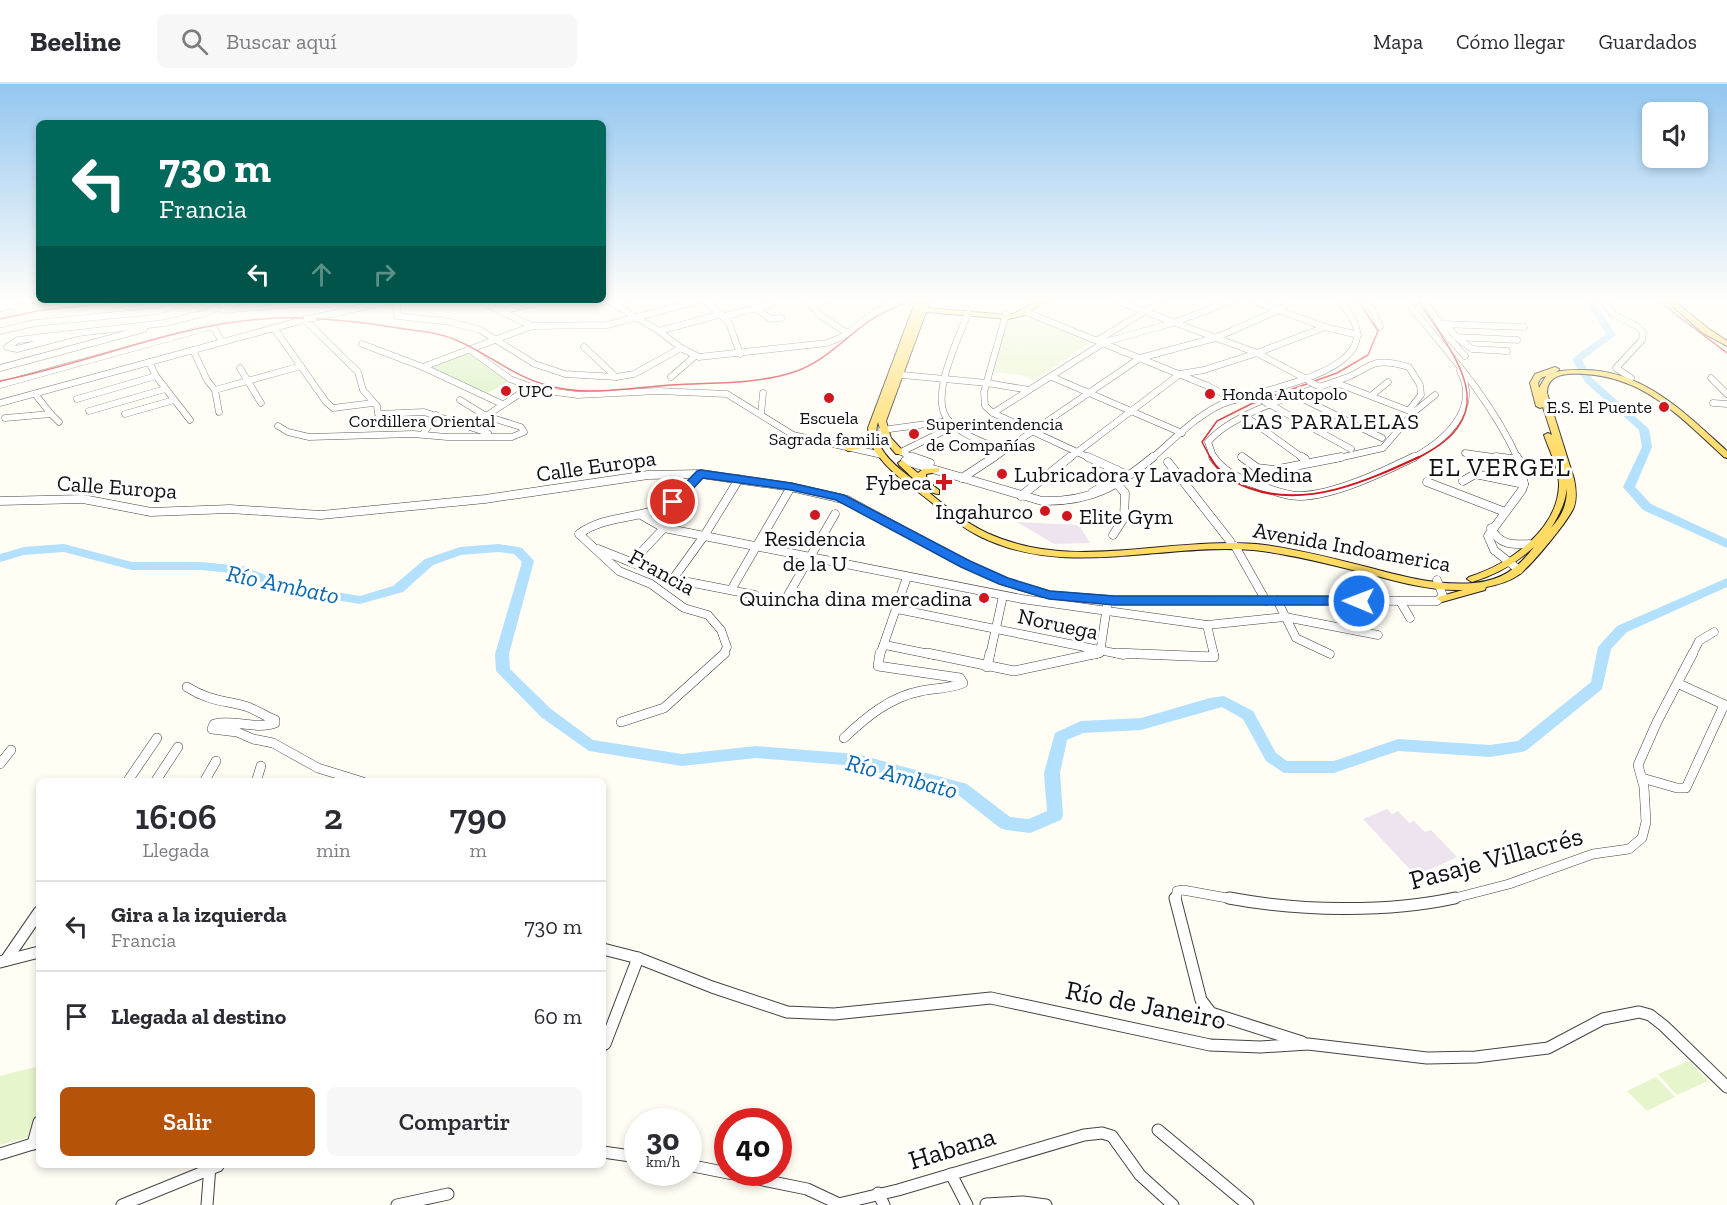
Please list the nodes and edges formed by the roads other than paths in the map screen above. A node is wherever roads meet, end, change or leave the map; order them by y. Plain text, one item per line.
1 (58, 352) edge
2 (121, 352) edge
3 (185, 352) edge
4 (194, 352) edge
5 (291, 352) edge
6 (339, 352) edge
7 (384, 352) edge
8 (461, 352) edge
9 (474, 352) edge
10 (518, 352) edge
11 (589, 352) edge
12 (673, 352) edge
13 (689, 352) edge
14 (755, 352) edge
15 (903, 352) edge
16 (954, 352) edge
17 (995, 352) edge
18 (1086, 352) edge
19 (1127, 352) edge
20 (1161, 352) edge
21 (1345, 352) edge
22 (1446, 352) edge
23 (1461, 352) edge
24 (1631, 352) edge
25 (1257, 353) joint
26 (740, 354) joint
27 (695, 356) junction
28 (1465, 356) dead end
29 (1140, 358) junction
30 (149, 362) junction
31 (1403, 364) joint
32 (301, 366) junction
33 (423, 367) junction
34 (0, 368) edge
35 (240, 368) dead end
36 (1460, 371) junction
37 (895, 374) junction
38 (1614, 374) junction
39 (1180, 375) junction
40 (156, 376) junction
41 (671, 376) dead end
42 (615, 377) junction
43 (1052, 377) junction
44 (945, 378) junction
45 (1631, 378) junction
46 (1711, 378) dead end
47 (1305, 379) junction
48 (248, 381) junction
49 (1334, 382) junction
50 (1388, 382) dead end
51 (987, 383) junction
52 (0, 386) edge
53 (530, 387) junction
54 (1319, 387) junction
55 (165, 389) junction
56 (215, 390) junction
57 (1029, 390) junction
58 (1539, 392) junction
59 (763, 393) dead end
60 (1088, 393) junction
61 (35, 394) junction
62 (1727, 394) edge
63 (1371, 395) junction
64 (1435, 395) dead end
65 (1256, 396) junction
66 (1297, 396) junction
67 (1233, 398) junction
68 (77, 399) dead end
69 (174, 400) junction
70 (460, 400) dead end
71 (0, 403) edge
72 (261, 403) dead end
73 (373, 403) junction
74 (1713, 403) dead end
75 (502, 404) junction
76 (1270, 404) junction
77 (1727, 404) edge
78 (89, 411) dead end
79 (1131, 411) junction
80 (1411, 411) junction
81 (219, 412) dead end
82 (993, 413) junction
83 (51, 414) junction
84 (125, 414) dead end
85 (761, 414) junction
86 (436, 416) junction
87 (486, 416) junction
88 (1245, 416) junction
89 (5, 418) dead end
90 (190, 420) dead end
91 (60, 422) dead end
92 (952, 423) junction
93 (278, 426) dead end
94 (882, 430) junction
95 (1180, 431) junction
96 (1033, 432) junction
97 (423, 434) junction
98 (494, 435) junction
99 (1382, 438) dead end
100 (873, 439) junction
101 (848, 448) junction
102 (1727, 448) edge
103 (1350, 449) dead end
104 (1002, 450) junction
105 (1076, 452) junction
106 (1465, 453) dead end
107 (882, 455) junction
108 (1727, 455) edge
109 (902, 456) junction
110 (1242, 457) dead end
111 (1305, 459) dead end
112 (1519, 460) junction
113 (1168, 462) dead end
114 (936, 470) junction
115 (701, 474) junction
116 (1126, 475) junction
117 (964, 476) junction
118 (739, 479) junction
119 (922, 481) junction
120 (1463, 481) dead end
121 (1427, 482) dead end
122 (1118, 484) junction
123 (1524, 484) junction
124 (791, 487) junction
125 (1020, 494) junction
126 (0, 501) edge
127 (1505, 512) junction
128 (835, 514) dead end
129 (641, 515) junction
130 (664, 528) junction
131 (1491, 528) junction
132 (1113, 535) dead end
133 (704, 536) junction
134 (1233, 544) junction
135 (1529, 544) junction
136 (590, 546) junction
137 (757, 546) junction
138 (809, 558) junction
139 (632, 562) junction
140 (1509, 564) junction
141 (1519, 570) junction
142 (907, 577) junction
143 (673, 579) junction
144 (1490, 582) junction
145 (1438, 583) junction
146 (731, 590) junction
147 (755, 595) dead end
148 (788, 596) dead end
149 (1003, 596) junction
150 (1107, 600) junction
151 (1277, 600) junction
152 (1442, 600) junction
153 (1266, 601) junction
154 (1400, 601) junction
155 (897, 609) junction
156 (1108, 611) junction
157 (1285, 618) junction
158 (1410, 618) dead end
159 (1207, 624) junction
160 (995, 629) junction
161 (1714, 632) dead end
162 (1378, 635) dead end
163 (885, 645) junction
164 (1102, 651) junction
165 (1330, 654) dead end
166 (987, 667) junction
167 (1678, 684) junction
168 (187, 687) dead end
169 (1725, 705) edge
170 (621, 723) dead end
171 (157, 738) dead end
172 (844, 738) dead end
173 (178, 747) dead end
174 (11, 750) dead end
175 (216, 761) dead end
176 (0, 764) edge
177 (261, 766) dead end
178 (131, 778) edge
179 (158, 778) edge
180 (206, 778) edge
181 (257, 778) edge
182 (350, 778) edge
183 (1642, 778) junction
184 (36, 916) edge
185 (606, 950) edge
186 (36, 953) edge
187 (638, 958) junction
188 (3, 961) edge
189 (606, 1041) edge
190 (1308, 1044) junction
191 (1727, 1087) edge
192 (1158, 1130) dead end
193 (36, 1143) edge
194 (606, 1152) edge
195 (0, 1154) edge
196 (624, 1154) edge
197 (208, 1168) edge
198 (213, 1168) edge
199 (951, 1174) junction
200 (792, 1186) edge
201 (448, 1194) dead end
202 (881, 1199) edge
203 (837, 1204) edge
204 (986, 1204) edge
205 (1172, 1204) edge
206 (123, 1205) edge
207 (207, 1205) edge
208 (397, 1205) edge
209 (967, 1205) edge
210 (1046, 1205) edge
211 (1248, 1205) edge

1 - 34 street
2 - 52 street
3 - 30 street
4 - 56 street
5 - 32 street
6 - 73 street
7 - 33 street
8 - 33 street
9 - 53 street
10 - 42 street
11 - 42 street
12 - 42 street
13 - 27 street
14 - 26 street
15 - 37 main road
16 - 44 street
17 - 51 street
18 - 43 street
19 - 29 street
20 - 29 street
21 - 47 street
22 - 36 street
23 - 28 street
24 - 45 street
25 - 39 street
25 - 47 street
26 - 27 street
27 - 41 street
29 - 39 street
29 - 60 street
30 - 40 street
30 - 61 street
31 - 49 street
31 - 80 street
32 - 48 street
32 - 73 street
33 - 75 street
35 - 48 street
36 - 88 street
36 - 112 street
37 - 44 street
37 - 94 main road
37 - 100 main road
38 - 45 main road
38 - 58 main road
38 - 108 main road
39 - 67 street
39 - 79 street
40 - 55 street
40 - 68 street
43 - 57 street
43 - 60 street
44 - 51 street
44 - 92 street
45 - 102 main road
46 - 62 street
47 - 54 street, bridge
47 - 65 street
47 - 67 street
48 - 56 street
48 - 72 street
49 - 54 street
49 - 63 street
50 - 63 street
51 - 57 street
51 - 82 street
53 - 75 street
53 - 85 street
54 - 66 street
55 - 69 street
55 - 78 street
56 - 81 street
57 - 82 street
58 - 135 main road, Avenida Indoamerica
58 - 141 main road, Avenida Indoamerica
59 - 85 street
60 - 79 street
60 - 96 street
61 - 71 street
61 - 83 street
63 - 80 street
64 - 80 street
65 - 67 street
65 - 76 street, bridge
66 - 76 street
66 - 99 street
67 - 95 street
69 - 84 street
69 - 90 street
70 - 87 street
73 - 86 street
74 - 77 street
75 - 87 street
76 - 88 street
76 - 103 street
79 - 95 street
79 - 105 street
80 - 110 street
82 - 96 street
83 - 89 street
83 - 91 street
85 - 101 street
86 - 97 street
86 - 98 street
87 - 98 street, Cordillera Oriental
88 - 111 street
92 - 94 street
92 - 104 street
92 - 109 street
93 - 97 street, Cordillera Oriental
94 - 109 main road, Avenida Indoamerica
95 - 116 street
96 - 104 street
96 - 105 street
97 - 98 street, Cordillera Oriental
100 - 101 main road
100 - 107 main road
101 - 107 street
104 - 117 street
105 - 116 street
105 - 125 street
106 - 112 street
107 - 109 main road
107 - 134 main road, Avenida Indoamerica
109 - 114 street
109 - 117 street
109 - 119 main road, Avenida Indoamerica
112 - 123 street
113 - 134 street
114 - 117 street
114 - 119 main road
115 - 118 street, Calle Europa
115 - 126 street, Calle Europa
115 - 129 street, Francia
116 - 122 street
116 - 125 street
117 - 125 street
118 - 124 street, Calle Europa
118 - 133 street
119 - 134 main road, Avenida Indoamerica
120 - 123 street
121 - 127 street
122 - 125 street
122 - 132 street
123 - 127 street
124 - 137 street
124 - 150 street, Calle Europa
127 - 131 street
128 - 138 street
129 - 130 street
129 - 136 street, Francia
130 - 133 street
130 - 139 street
131 - 135 street
131 - 140 street
133 - 137 street
133 - 143 street
134 - 145 main road, Avenida Indoamerica
134 - 153 street
135 - 140 main road, Avenida Indoamerica
136 - 139 street
136 - 170 street, Francia
137 - 138 street
137 - 146 street
138 - 142 street
138 - 148 street
139 - 143 street
140 - 141 street
140 - 145 main road, Avenida Indoamerica
141 - 144 main road, Avenida Indoamerica
142 - 149 street
142 - 155 street
143 - 146 street
144 - 145 main road, Avenida Indoamerica
144 - 152 main road
145 - 152 street
146 - 147 street
149 - 156 street
149 - 160 street
150 - 153 street, Calle Europa
150 - 156 street
151 - 153 street, Calle Europa
151 - 154 street, Calle Europa
151 - 157 street
152 - 154 street, Calle Europa
154 - 158 street
155 - 160 street, Noruega
155 - 163 street
156 - 159 street
156 - 164 street
157 - 159 street
157 - 162 street
157 - 165 street
159 - 164 street, Noruega
160 - 164 street, Noruega
160 - 166 street
161 - 167 street
163 - 166 street
163 - 172 street
164 - 166 street
167 - 169 street
167 - 183 street
168 - 182 street
169 - 183 street
171 - 178 street
173 - 179 street
174 - 176 street
175 - 180 street
177 - 181 street
183 - 190 street, Pasaje Villacrés
184 - 188 street
185 - 187 street, Río de Janeiro
186 - 188 street
187 - 189 street
187 - 190 street, Río de Janeiro
190 - 191 street, Río de Janeiro
192 - 211 street
193 - 195 street
194 - 196 street
197 - 206 street
198 - 207 street
199 - 202 street, Habana
199 - 205 street, Habana
199 - 209 street
200 - 203 street
201 - 208 street
202 - 203 street, Habana
204 - 210 street

